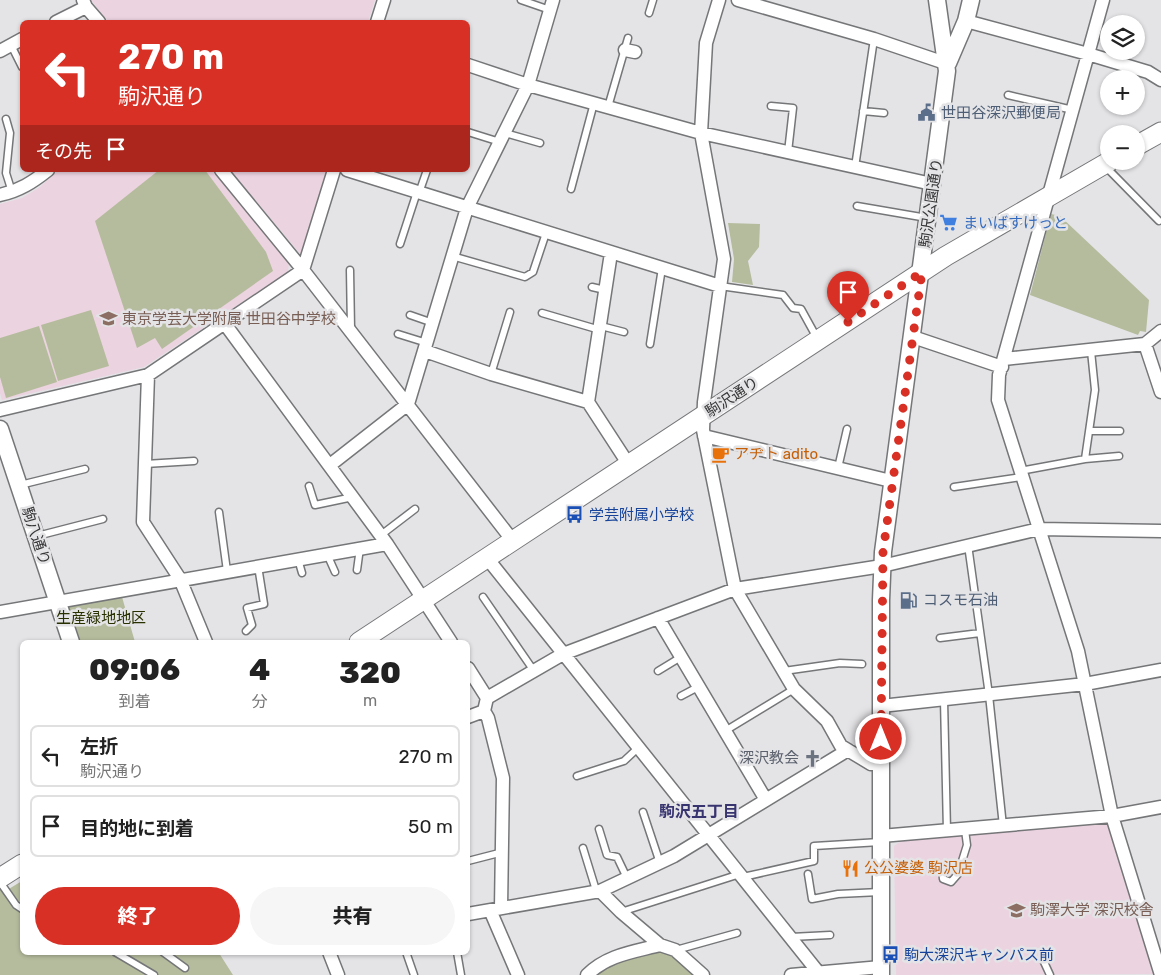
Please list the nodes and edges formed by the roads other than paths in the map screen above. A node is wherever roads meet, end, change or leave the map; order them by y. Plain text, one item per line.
1 (384, 0) edge
2 (521, 0) edge
3 (653, 0) edge
4 (719, 0) edge
5 (738, 0) edge
6 (937, 0) edge
7 (971, 0) edge
8 (1103, 0) edge
9 (85, 4) edge
10 (551, 5) edge
11 (649, 13) dead end
12 (59, 20) edge
13 (97, 20) edge
14 (378, 20) edge
15 (966, 21) junction
16 (874, 39) junction
17 (11, 45) edge
18 (629, 47) dead end
19 (1088, 54) junction
20 (20, 63) edge
21 (948, 64) junction
22 (470, 66) edge
23 (1161, 80) edge
24 (528, 85) junction
25 (1008, 95) dead end
26 (594, 103) junction
27 (771, 106) dead end
28 (608, 108) junction
29 (863, 110) junction
30 (1073, 110) junction
31 (884, 113) dead end
32 (6, 119) dead end
33 (470, 132) edge
34 (1161, 132) edge
35 (701, 133) junction
36 (502, 137) junction
37 (1145, 141) edge
38 (540, 143) dead end
39 (788, 152) junction
40 (855, 167) junction
41 (1100, 167) edge
42 (1113, 170) edge
43 (45, 172) edge
44 (223, 172) edge
45 (333, 172) edge
46 (353, 172) edge
47 (426, 172) edge
48 (932, 184) junction
49 (571, 189) dead end
50 (418, 192) junction
51 (6, 194) edge
52 (1049, 196) junction
53 (857, 206) dead end
54 (466, 208) junction
55 (928, 218) junction
56 (1158, 221) dead end
57 (546, 232) junction
58 (400, 244) dead end
59 (611, 253) junction
60 (452, 256) junction
61 (662, 268) junction
62 (303, 270) junction
63 (350, 270) dead end
64 (922, 272) junction
65 (720, 286) junction
66 (592, 287) dead end
67 (605, 290) junction
68 (510, 312) dead end
69 (542, 313) dead end
70 (410, 315) dead end
71 (433, 323) junction
72 (225, 324) junction
73 (600, 328) junction
74 (350, 331) junction
75 (1161, 331) edge
76 (624, 332) dead end
77 (398, 334) dead end
78 (913, 337) junction
79 (818, 340) junction
80 (650, 344) dead end
81 (1145, 344) junction
82 (426, 347) junction
83 (1091, 351) junction
84 (1003, 363) junction
85 (491, 374) junction
86 (148, 375) junction
87 (1161, 392) edge
88 (588, 402) junction
89 (408, 404) junction
90 (0, 410) edge
91 (704, 415) junction
92 (0, 429) edge
93 (848, 429) dead end
94 (1090, 431) junction
95 (1120, 431) dead end
96 (704, 436) junction
97 (1119, 456) dead end
98 (1085, 459) junction
99 (5, 460) edge
100 (194, 461) dead end
101 (145, 464) junction
102 (330, 465) junction
103 (629, 465) junction
104 (838, 468) junction
105 (85, 469) dead end
106 (1020, 474) junction
107 (892, 481) junction
108 (19, 485) junction
109 (309, 486) dead end
110 (954, 487) dead end
111 (353, 497) junction
112 (415, 509) dead end
113 (219, 512) dead end
114 (103, 519) dead end
115 (1039, 529) junction
116 (1161, 531) edge
117 (36, 536) junction
118 (384, 539) junction
119 (513, 540) junction
120 (968, 545) junction
121 (360, 548) junction
122 (327, 554) junction
123 (487, 558) junction
124 (298, 559) junction
125 (258, 566) junction
126 (882, 566) junction
127 (357, 570) dead end
128 (227, 571) junction
129 (335, 572) dead end
130 (302, 574) dead end
131 (180, 579) junction
132 (735, 589) junction
133 (483, 597) dead end
134 (57, 600) junction
135 (422, 600) junction
136 (0, 612) edge
137 (658, 618) junction
138 (246, 631) dead end
139 (980, 633) junction
140 (940, 638) dead end
141 (70, 640) edge
142 (205, 640) edge
143 (362, 640) edge
144 (450, 640) edge
145 (563, 654) junction
146 (681, 657) junction
147 (862, 664) dead end
148 (1161, 670) edge
149 (534, 671) junction
150 (658, 671) dead end
151 (784, 671) junction
152 (470, 672) edge
153 (1084, 684) junction
154 (698, 687) junction
155 (794, 689) junction
156 (989, 695) junction
157 (681, 696) dead end
158 (944, 700) junction
159 (485, 704) junction
160 (881, 706) junction
161 (470, 715) edge
162 (725, 731) junction
163 (639, 747) junction
164 (848, 750) junction
165 (881, 764) junction
166 (577, 776) dead end
167 (766, 800) junction
168 (1161, 808) edge
169 (643, 812) dead end
170 (1112, 816) junction
171 (1003, 826) junction
172 (599, 829) dead end
173 (965, 830) junction
174 (947, 831) junction
175 (708, 835) junction
176 (881, 839) junction
177 (583, 848) dead end
178 (503, 852) junction
179 (470, 860) edge
180 (660, 863) junction
181 (20, 865) edge
182 (960, 866) dead end
183 (808, 874) dead end
184 (742, 875) junction
185 (626, 878) junction
186 (0, 880) edge
187 (600, 891) junction
188 (881, 892) junction
189 (20, 908) edge
190 (496, 909) junction
191 (621, 912) junction
192 (470, 914) edge
193 (737, 933) dead end
194 (830, 935) dead end
195 (789, 937) junction
196 (660, 945) junction
197 (675, 950) junction
198 (120, 955) edge
199 (167, 955) edge
200 (329, 955) edge
201 (407, 955) edge
202 (458, 955) edge
203 (1044, 962) dead end
204 (185, 968) dead end
205 (881, 971) edge
206 (818, 972) junction
207 (154, 975) edge
208 (338, 975) edge
209 (414, 975) edge
210 (461, 975) edge
211 (518, 975) edge
212 (587, 975) edge
213 (703, 975) edge
214 (791, 975) edge
215 (1050, 975) edge
216 (1161, 975) edge

1 - 14 street
2 - 10 lane
3 - 11 lane
4 - 35 street
5 - 16 street
6 - 21 street, 駒沢公園通り
7 - 15 street
8 - 19 street
9 - 12 street
9 - 13 street
10 - 24 street
15 - 19 street
15 - 21 street
16 - 21 street
16 - 29 lane
17 - 20 lane
18 - 28 lane
19 - 23 street
19 - 30 street
21 - 48 street, 駒沢公園通り
22 - 24 street
24 - 26 street
24 - 36 street
25 - 30 lane
26 - 28 street
26 - 49 lane
27 - 39 lane
28 - 35 street
29 - 31 lane
29 - 40 lane
30 - 52 street
32 - 51 lane
33 - 36 lane
34 - 37 main road
35 - 39 street
35 - 65 street
36 - 38 lane
36 - 54 street
39 - 40 street
40 - 48 street
41 - 52 main road, 駒沢通り
42 - 56 lane
43 - 51 street
44 - 62 street
45 - 62 street
46 - 50 street
47 - 50 lane
48 - 55 street, 駒沢公園通り
50 - 54 street
50 - 58 lane
52 - 64 main road, 駒沢通り
52 - 84 street
53 - 55 lane
54 - 57 street
54 - 60 street
55 - 64 street, 駒沢公園通り
57 - 59 street
57 - 60 lane
59 - 61 street
59 - 67 street
60 - 71 street
61 - 65 street
61 - 80 lane
62 - 72 street
62 - 74 street
63 - 74 lane
64 - 78 street, 駒沢公園通り
64 - 79 main road, 駒沢通り
65 - 79 lane
65 - 91 street
66 - 67 lane
67 - 73 street
68 - 85 lane
69 - 73 lane
70 - 71 lane
71 - 82 street
72 - 86 street
72 - 102 street
73 - 76 lane
73 - 88 street
74 - 89 street
75 - 81 street
77 - 82 lane
78 - 84 street
78 - 107 street, 駒沢公園通り
79 - 91 main road, 駒沢通り
81 - 83 street
81 - 87 street
82 - 85 street
82 - 89 street
83 - 84 street
83 - 94 lane
84 - 106 street
85 - 88 street
86 - 90 street
86 - 101 street
88 - 103 street
89 - 102 street
89 - 119 street
91 - 96 street
91 - 103 main road, 駒沢通り
92 - 99 street, 駒八通り
93 - 104 lane
94 - 95 lane
94 - 98 lane
96 - 104 street
96 - 132 street
97 - 98 lane
98 - 106 lane
99 - 108 street, 駒八通り
100 - 101 lane
101 - 131 street
102 - 111 street
103 - 119 main road, 駒沢通り
104 - 107 street
105 - 108 lane
106 - 110 lane
106 - 115 street
107 - 126 street, 駒沢公園通り
108 - 117 street, 駒八通り
109 - 111 lane
111 - 118 street
112 - 118 lane
113 - 128 lane
114 - 117 lane
115 - 116 street
115 - 120 street
115 - 153 street
117 - 134 street, 駒八通り
118 - 121 street
118 - 135 street
119 - 123 main road, 駒沢通り
120 - 126 street
120 - 139 lane
121 - 122 street
121 - 127 lane
122 - 124 street
122 - 129 lane
123 - 135 main road, 駒沢通り
123 - 145 street
124 - 125 street
124 - 130 lane
125 - 128 street
125 - 138 lane
126 - 132 street
126 - 160 street, 駒沢公園通り
128 - 131 street
131 - 134 street
131 - 142 street
132 - 137 street
132 - 151 street
133 - 149 lane
134 - 136 street
134 - 141 street, 駒八通り
135 - 143 main road, 駒沢通り
135 - 144 street
137 - 145 street
137 - 146 street
139 - 140 lane
139 - 156 lane
145 - 149 street
145 - 163 street
146 - 150 lane
146 - 154 street
147 - 151 lane
148 - 153 street
149 - 159 street
151 - 155 street
152 - 159 street
153 - 156 street
153 - 170 street
154 - 157 lane
154 - 162 street
155 - 162 lane
155 - 164 street
156 - 158 street
156 - 171 lane
158 - 160 street
158 - 174 lane
159 - 161 street
159 - 178 street
160 - 165 street, 駒沢公園通り
162 - 167 street
163 - 166 lane
163 - 175 street
164 - 165 street
164 - 167 street
165 - 176 street, 駒沢公園通り
167 - 175 street
168 - 170 street
169 - 180 lane
170 - 171 street
170 - 216 street
171 - 173 street
172 - 185 lane
173 - 174 street
173 - 182 lane
174 - 176 street
175 - 180 street
175 - 184 street
176 - 184 lane
176 - 188 street, 駒沢公園通り
177 - 187 lane
178 - 179 lane
178 - 190 street
180 - 185 street
181 - 186 main road
183 - 188 lane
184 - 191 lane
184 - 195 street
185 - 187 street
186 - 189 lane
187 - 190 street
187 - 191 street
188 - 205 street, 駒沢公園通り
190 - 192 street
190 - 211 street
191 - 196 street
193 - 197 lane
194 - 195 lane
195 - 206 street
196 - 197 street
196 - 212 street
197 - 213 street
198 - 207 lane
199 - 204 lane
200 - 208 street
201 - 209 lane
202 - 210 lane
203 - 215 lane
205 - 206 street
206 - 214 street

